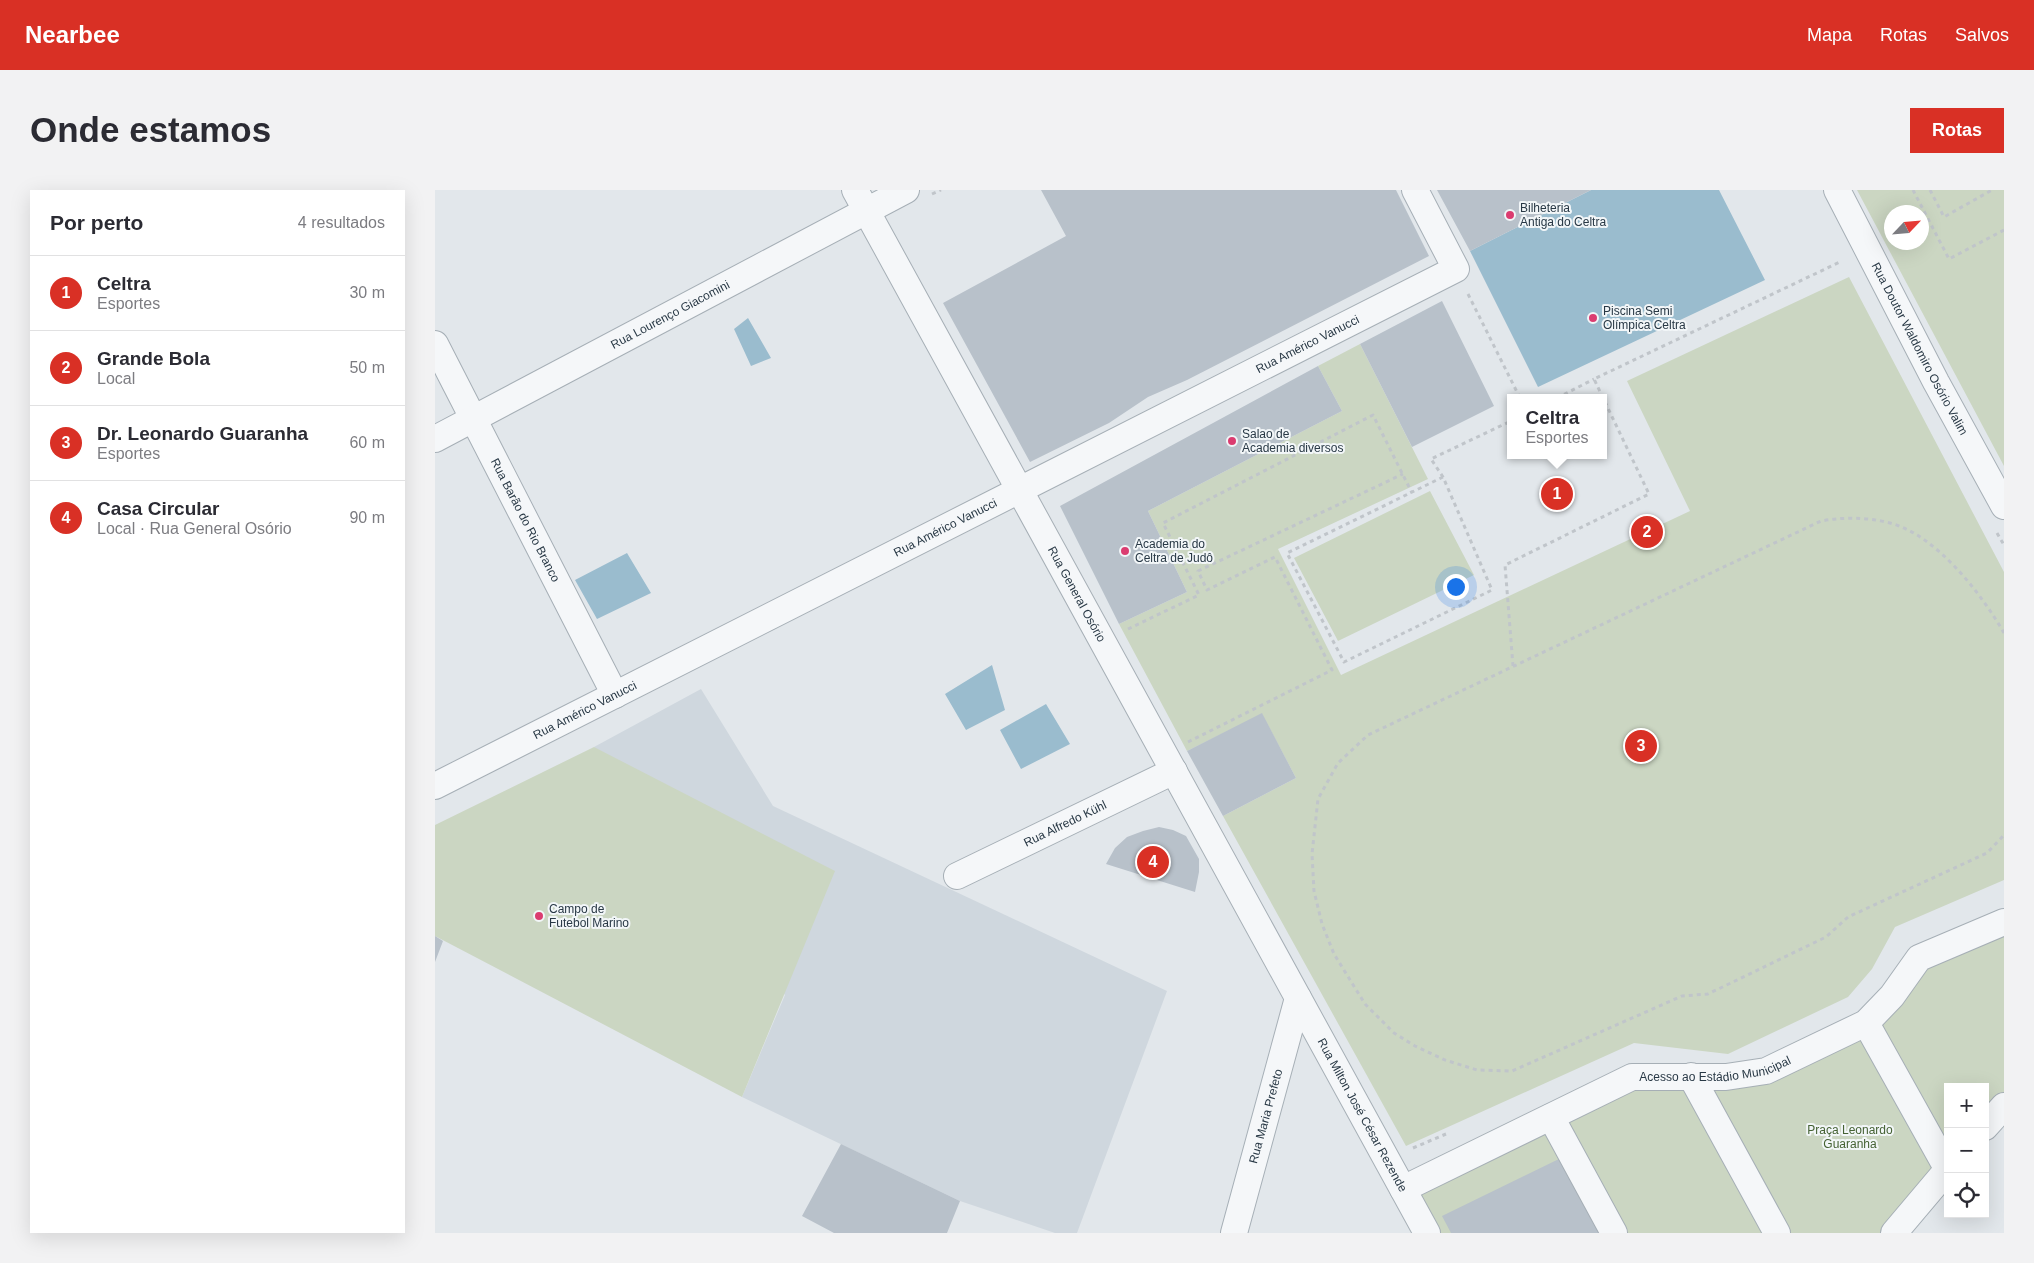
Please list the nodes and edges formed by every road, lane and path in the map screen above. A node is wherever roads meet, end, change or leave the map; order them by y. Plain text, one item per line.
1 (941, 190) edge
2 (1415, 190) edge
3 (1837, 190) edge
4 (1913, 190) edge
5 (1930, 190) edge
6 (1992, 190) edge
7 (915, 194) edge
8 (861, 200) edge
9 (2004, 230) edge
10 (1845, 259) dead end
11 (1456, 268) junction
12 (435, 344) edge
13 (1595, 379) junction
14 (1518, 394) edge
15 (1565, 394) edge
16 (1602, 394) edge
17 (1607, 405) edge
18 (473, 419) junction
19 (1507, 423) edge
20 (435, 439) edge
21 (1403, 474) junction
22 (1443, 477) junction
23 (1019, 490) junction
24 (1412, 493) junction
25 (2004, 506) edge
26 (1128, 630) dead end
27 (2004, 633) edge
28 (1513, 666) junction
29 (615, 695) junction
30 (1183, 734) dead end
31 (1174, 771) junction
32 (435, 786) edge
33 (2004, 835) edge
34 (957, 876) dead end
35 (2004, 922) edge
36 (1298, 998) junction
37 (1866, 1023) junction
38 (1691, 1076) junction
39 (2004, 1106) edge
40 (1551, 1117) junction
41 (1989, 1123) edge
42 (1451, 1132) dead end
43 (1407, 1151) dead end
44 (1944, 1163) edge
45 (1946, 1173) edge
46 (1403, 1189) junction
47 (1901, 1230) edge
48 (1234, 1233) edge
49 (1427, 1233) edge
50 (1614, 1233) edge
51 (1777, 1233) edge

1 - 7 path
2 - 11 street
3 - 25 street, Rua Doutor Waldomiro Osório Valim
4 - 9 path
5 - 6 path
7 - 8 street, Rua Lourenço Giacomini
8 - 18 street, Rua Lourenço Giacomini
8 - 23 street, Rua General Osório
10 - 13 path
11 - 14 path
11 - 23 street, Rua Américo Vanucci
12 - 18 street, Rua Barão do Rio Branco
13 - 15 path
13 - 16 path
17 - 28 path
18 - 20 street, Rua Lourenço Giacomini
18 - 29 street, Rua Barão do Rio Branco
19 - 22 path
21 - 24 path
21 - 26 path
21 - 30 path
22 - 24 path
22 - 24 path
23 - 29 street, Rua Américo Vanucci
23 - 31 street, Rua General Osório
27 - 28 path
28 - 33 path
29 - 32 street, Rua Américo Vanucci
31 - 34 street, Rua Alfredo Kühl
31 - 36 street, Rua General Osório
35 - 37 street, Acesso ao Estádio Municipal
36 - 46 street, Rua Milton José César Rezende
36 - 48 street, Rua Maria Prefeto
37 - 38 street, Acesso ao Estádio Municipal
37 - 44 street
38 - 40 street, Acesso ao Estádio Municipal
38 - 51 street
39 - 41 street
40 - 46 street, Acesso ao Estádio Municipal
40 - 50 street
42 - 43 path
45 - 47 street
46 - 49 street, Rua Milton José César Rezende

